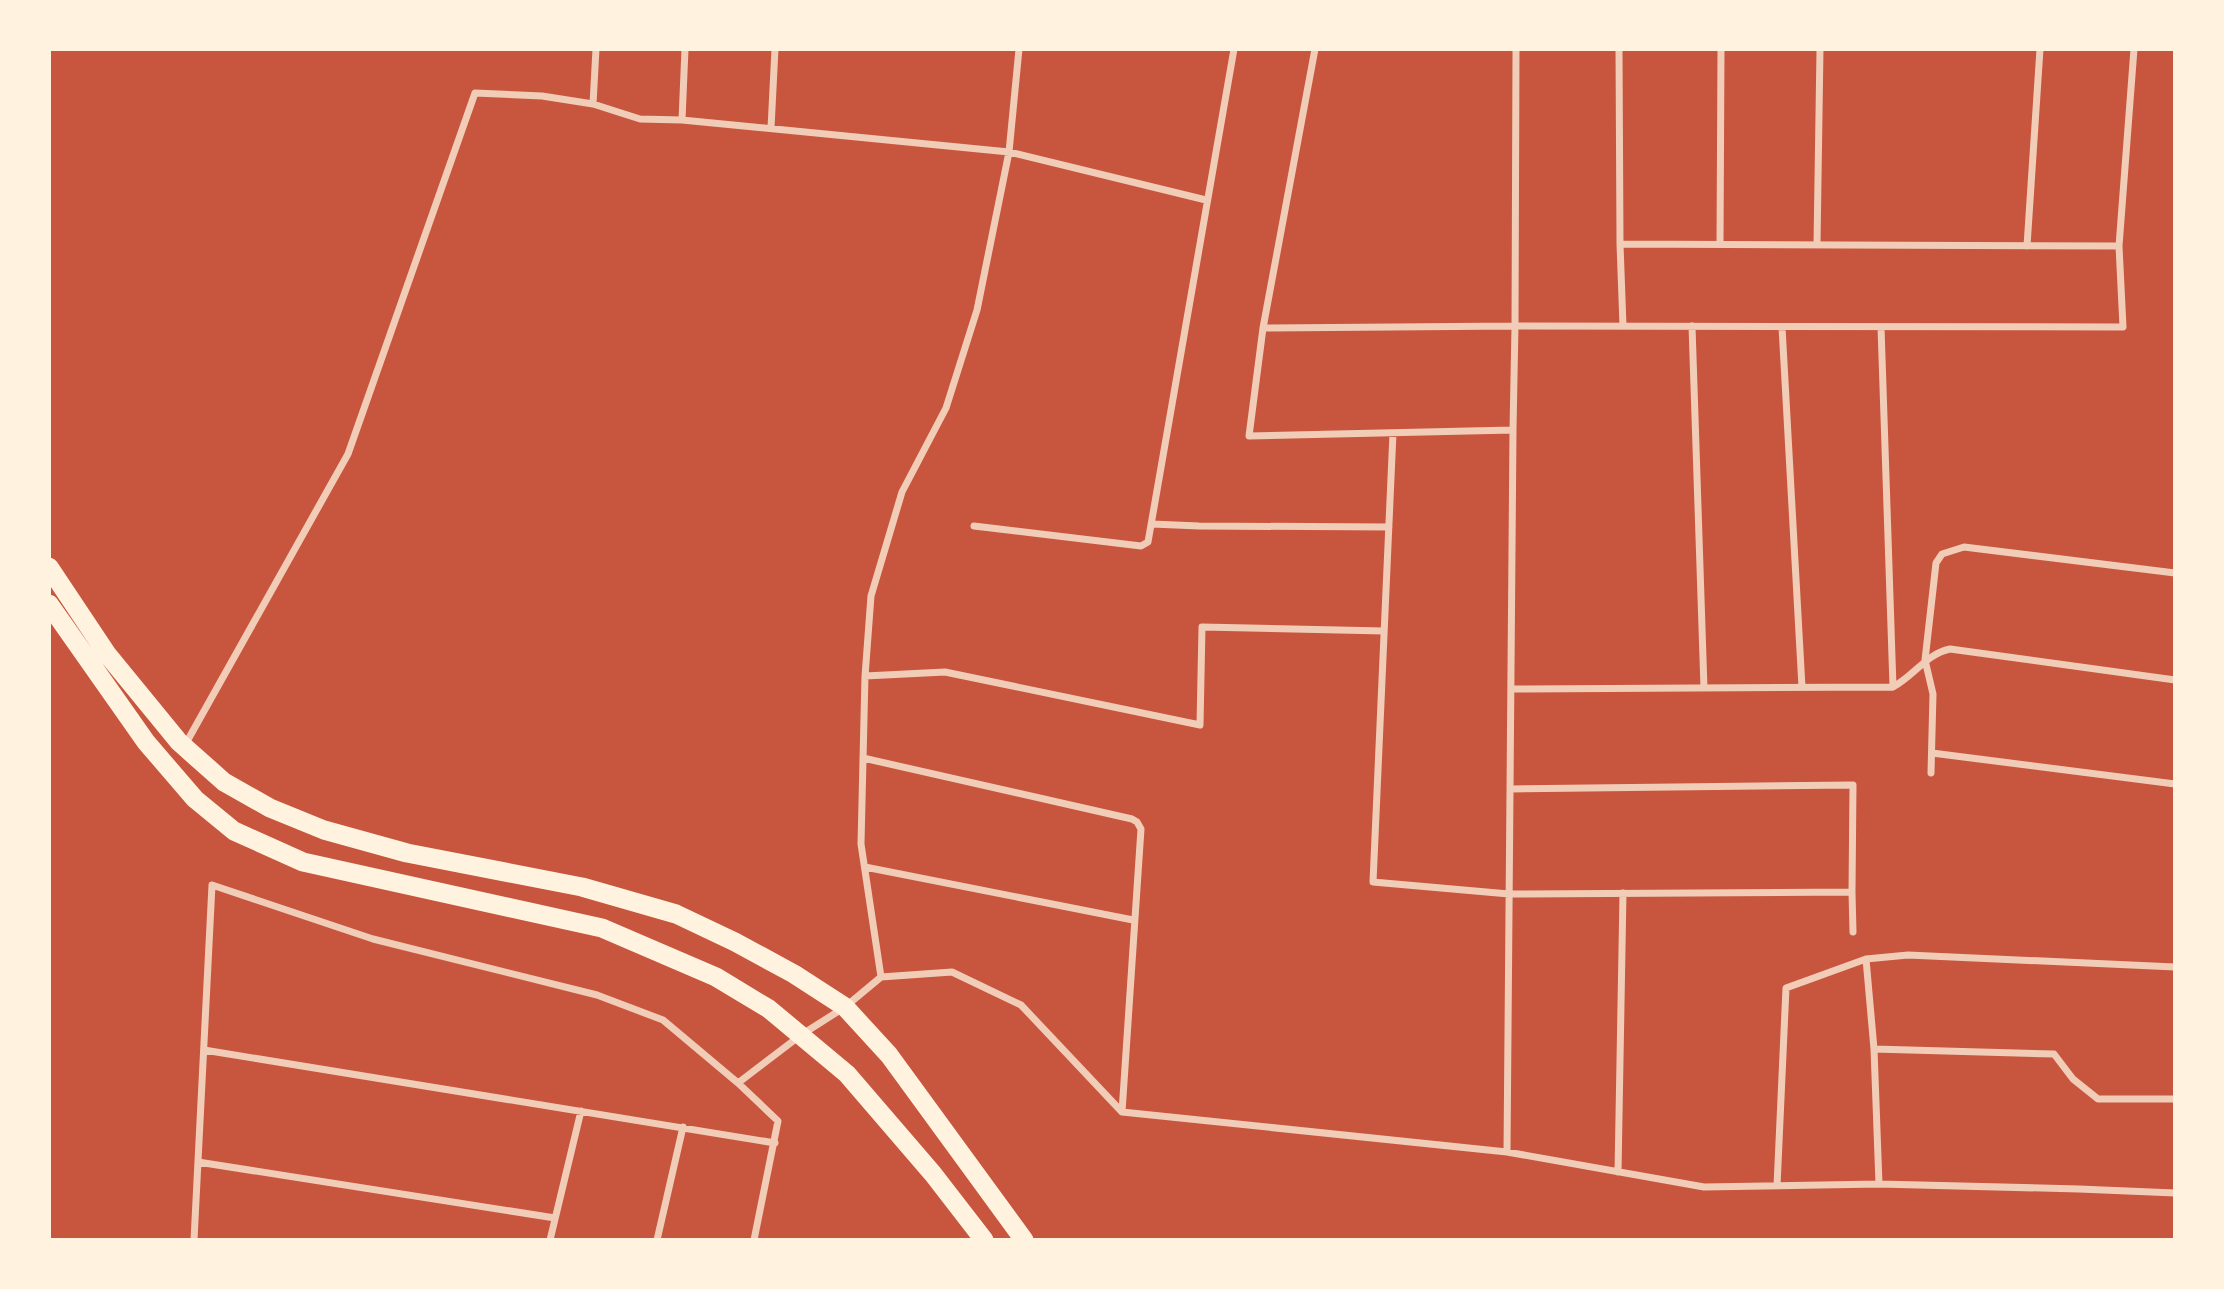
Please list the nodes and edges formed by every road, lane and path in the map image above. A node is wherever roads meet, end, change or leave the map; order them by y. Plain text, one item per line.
1 (596, 49) edge
2 (685, 49) edge
3 (775, 49) edge
4 (1018, 49) edge
5 (1234, 49) edge
6 (1315, 49) edge
7 (1516, 49) edge
8 (1619, 49) edge
9 (1721, 49) edge
10 (1820, 49) edge
11 (2040, 49) edge
12 (2134, 49) edge
13 (593, 104) junction
14 (682, 120) junction
15 (771, 128) junction
16 (1009, 152) junction
17 (1206, 200) junction
18 (1620, 244) junction
19 (1720, 244) junction
20 (1817, 245) junction
21 (2027, 246) junction
22 (2119, 246) junction
23 (1516, 326) junction
24 (1623, 326) junction
25 (1692, 327) junction
26 (1782, 327) junction
27 (1881, 327) junction
28 (1263, 328) junction
29 (1513, 430) junction
30 (1393, 433) junction
31 (1152, 524) junction
32 (974, 526) dead end
33 (1389, 527) junction
34 (49, 567) edge
35 (2175, 573) edge
36 (49, 604) edge
37 (1384, 631) junction
38 (1925, 660) junction
39 (865, 676) junction
40 (2175, 680) edge
41 (1893, 687) junction
42 (1704, 688) junction
43 (1802, 688) junction
44 (1511, 689) junction
45 (184, 746) junction
46 (1932, 753) junction
47 (863, 758) junction
48 (1931, 773) dead end
49 (2175, 783) edge
50 (1510, 789) junction
51 (864, 867) junction
52 (1852, 892) junction
53 (1623, 893) junction
54 (1509, 894) junction
55 (1133, 919) junction
56 (1853, 932) dead end
57 (1866, 959) junction
58 (2175, 967) edge
59 (881, 977) junction
60 (845, 1007) junction
61 (801, 1035) junction
62 (1874, 1049) junction
63 (204, 1050) junction
64 (738, 1083) junction
65 (2175, 1099) edge
66 (581, 1111) junction
67 (1122, 1112) junction
68 (683, 1127) junction
69 (775, 1143) junction
70 (1507, 1152) junction
71 (198, 1162) junction
72 (1618, 1172) junction
73 (1879, 1184) junction
74 (1777, 1186) junction
75 (2175, 1193) edge
76 (555, 1218) junction
77 (194, 1240) edge
78 (550, 1240) edge
79 (657, 1240) edge
80 (754, 1240) edge
81 (984, 1240) edge
82 (1024, 1240) edge

1 - 13 street
2 - 14 street
3 - 15 street
4 - 16 street
5 - 17 street
6 - 28 street
7 - 23 street
8 - 18 street
9 - 19 street
10 - 20 street
11 - 21 street
12 - 22 street
13 - 14 street
13 - 45 street
14 - 15 street
15 - 16 street
16 - 17 street
16 - 39 street
17 - 31 street
18 - 19 street
18 - 24 street
19 - 20 street
20 - 21 street
21 - 22 street
22 - 27 street
23 - 24 street
23 - 28 street
23 - 29 street
24 - 25 street
25 - 26 street
25 - 42 street
26 - 27 street
26 - 43 street
27 - 41 street
28 - 30 street
29 - 30 street
29 - 44 street
30 - 33 street
31 - 32 street
31 - 33 street
33 - 37 street
34 - 45 highway
35 - 38 street
36 - 61 highway
37 - 39 street
37 - 54 street
38 - 40 street
38 - 41 street
38 - 46 street
39 - 47 street
41 - 43 street
42 - 43 street
42 - 44 street
44 - 50 street
45 - 60 highway
46 - 48 street
46 - 49 street
47 - 51 street
47 - 55 street
50 - 52 street
50 - 54 street
51 - 55 street
51 - 59 street
52 - 53 street
52 - 56 street
53 - 54 street
53 - 72 street
54 - 70 street
55 - 67 street
57 - 58 street
57 - 62 street
57 - 74 street
59 - 60 street
59 - 67 street
60 - 61 street
60 - 82 highway
61 - 64 street
61 - 81 highway
62 - 65 street
62 - 73 street
63 - 64 street
63 - 66 street
63 - 71 street
64 - 69 street
66 - 68 street
66 - 76 street
67 - 70 street
68 - 69 street
68 - 79 street
69 - 80 street
70 - 72 street
71 - 76 street
71 - 77 street
72 - 74 street
73 - 74 street
73 - 75 street
76 - 78 street

